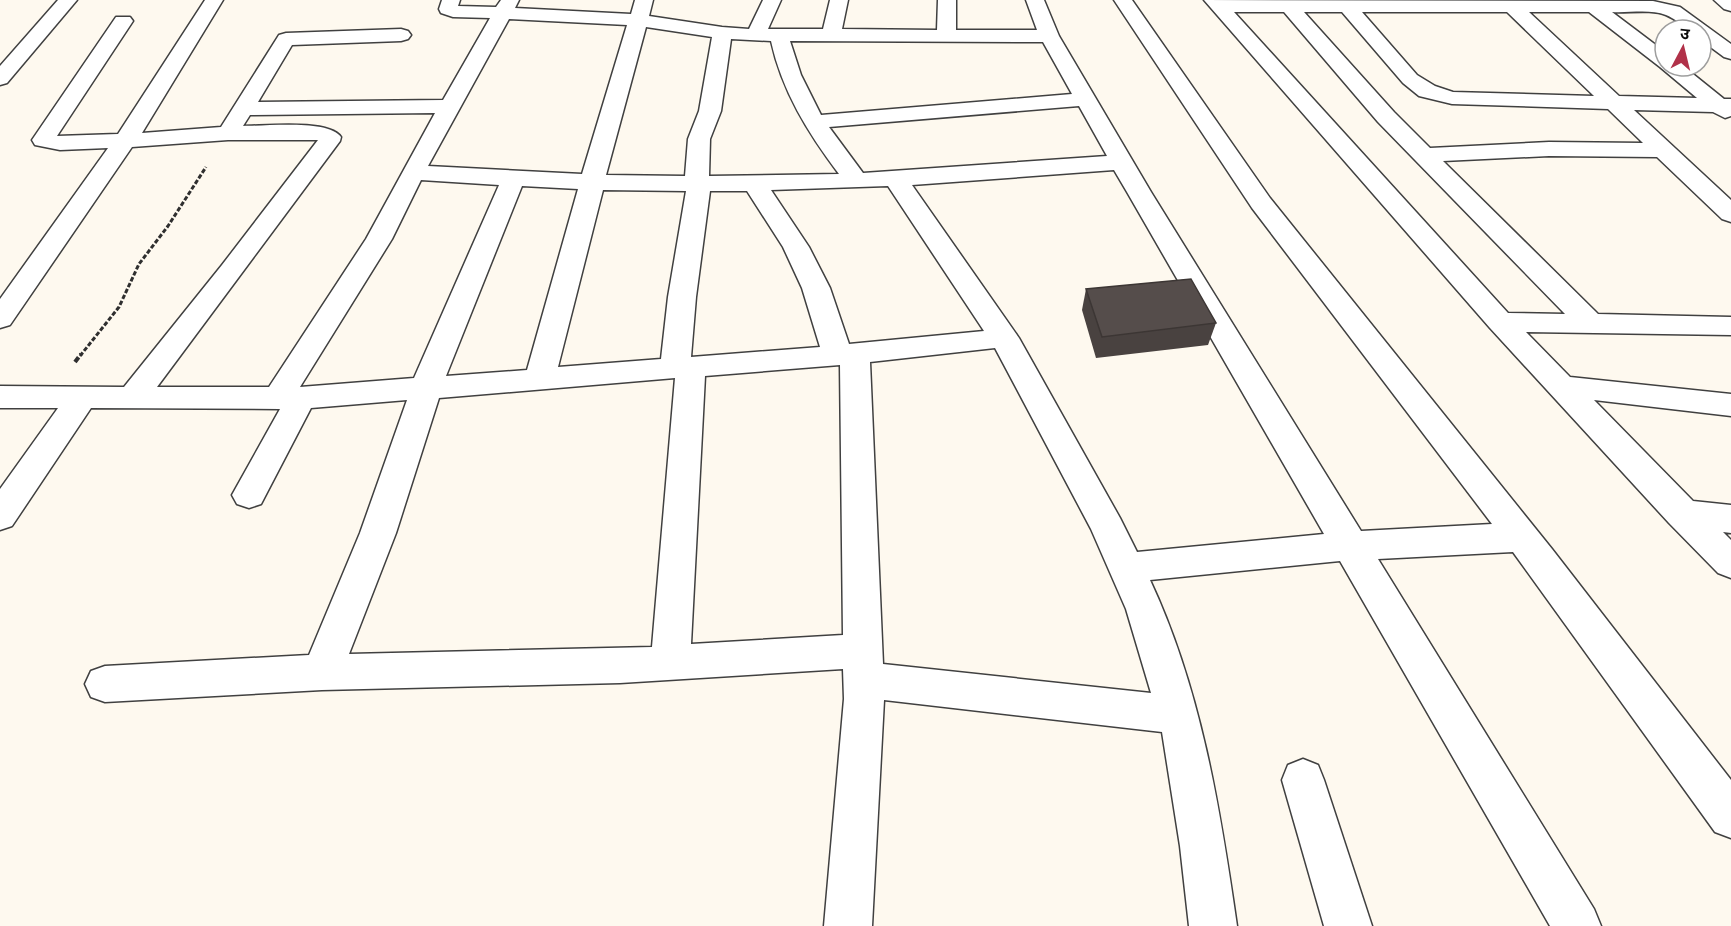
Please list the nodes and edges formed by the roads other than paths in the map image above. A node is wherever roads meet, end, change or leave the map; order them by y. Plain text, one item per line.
1 (68, 0) edge
2 (214, 0) edge
3 (451, 0) edge
4 (772, 0) edge
5 (839, 0) edge
6 (947, 0) edge
7 (1035, 0) edge
8 (1123, 0) edge
9 (1723, 0) edge
10 (1216, 3) edge
11 (1508, 3) edge
12 (1588, 3) edge
13 (1288, 5) junction
14 (1346, 5) junction
15 (1731, 5) edge
16 (507, 6) edge
17 (641, 10) edge
18 (1685, 18) edge
19 (123, 21) dead end
20 (722, 33) junction
21 (401, 35) dead end
22 (756, 35) junction
23 (831, 35) junction
24 (779, 36) junction
25 (1049, 36) junction
26 (946, 37) junction
27 (1713, 39) edge
28 (1653, 53) edge
29 (1731, 53) edge
30 (1686, 78) edge
31 (0, 80) edge
32 (1086, 99) junction
33 (1615, 103) junction
34 (451, 106) junction
35 (243, 109) junction
36 (1727, 109) edge
37 (814, 122) junction
38 (228, 133) junction
39 (124, 141) junction
40 (1664, 150) junction
41 (1425, 155) junction
42 (1122, 162) junction
43 (413, 172) junction
44 (895, 178) junction
45 (513, 180) junction
46 (592, 181) junction
47 (857, 181) junction
48 (698, 183) junction
49 (755, 183) junction
50 (1731, 214) edge
51 (0, 319) edge
52 (1500, 322) junction
53 (1589, 322) junction
54 (1731, 326) edge
55 (1004, 338) junction
56 (848, 354) junction
57 (683, 368) junction
58 (540, 378) junction
59 (1560, 386) junction
60 (427, 387) junction
61 (0, 397) edge
62 (68, 398) junction
63 (132, 398) junction
64 (290, 398) junction
65 (1731, 405) edge
66 (249, 495) dead end
67 (1681, 513) junction
68 (0, 516) edge
69 (1731, 519) edge
70 (1521, 537) junction
71 (1352, 546) junction
72 (1731, 563) edge
73 (1126, 568) junction
74 (670, 663) junction
75 (864, 665) junction
76 (322, 672) junction
77 (105, 684) dead end
78 (1177, 715) junction
79 (1303, 780) dead end
80 (1731, 816) edge
81 (848, 926) edge
82 (1213, 926) edge
83 (1348, 926) edge
84 (1577, 926) edge

1 - 31 street
2 - 39 street
3 - 16 street
4 - 22 street
5 - 23 street
6 - 26 street
7 - 25 street
8 - 70 street
9 - 15 street
10 - 13 street
10 - 52 street
11 - 12 street
11 - 14 street
11 - 33 street
12 - 18 street
12 - 28 street
13 - 14 street
13 - 41 street
14 - 33 street
16 - 17 street
16 - 34 street
17 - 20 street
17 - 46 street
19 - 39 street
20 - 22 street
20 - 48 street
21 - 35 street
22 - 24 street
23 - 24 street
23 - 26 street
24 - 37 street
25 - 26 street
25 - 32 street
27 - 29 street
30 - 36 street
32 - 37 street
32 - 42 street
33 - 36 street
33 - 40 street
34 - 35 street
34 - 43 street
35 - 38 street
37 - 47 street
38 - 39 street
38 - 63 street
39 - 51 street
40 - 41 street
40 - 50 street
41 - 53 street
42 - 44 street
42 - 71 street
43 - 45 street
43 - 64 street
44 - 47 street
44 - 55 street
45 - 46 street
45 - 60 street
46 - 48 street
46 - 58 street
47 - 49 street
48 - 49 street
48 - 57 street
49 - 56 street
52 - 53 street
52 - 59 street
53 - 54 street
55 - 56 street
55 - 73 street
56 - 57 street
56 - 75 street
57 - 58 street
57 - 74 street
58 - 60 street
59 - 65 street
59 - 67 street
60 - 64 street
60 - 76 street
61 - 62 street
62 - 63 street
62 - 68 street
63 - 64 street
64 - 66 street
67 - 69 street
67 - 72 street
70 - 71 street
70 - 80 street
71 - 73 street
71 - 84 street
73 - 78 street
74 - 75 street
74 - 76 street
75 - 78 street
75 - 81 street
76 - 77 street
78 - 82 street
79 - 83 street

